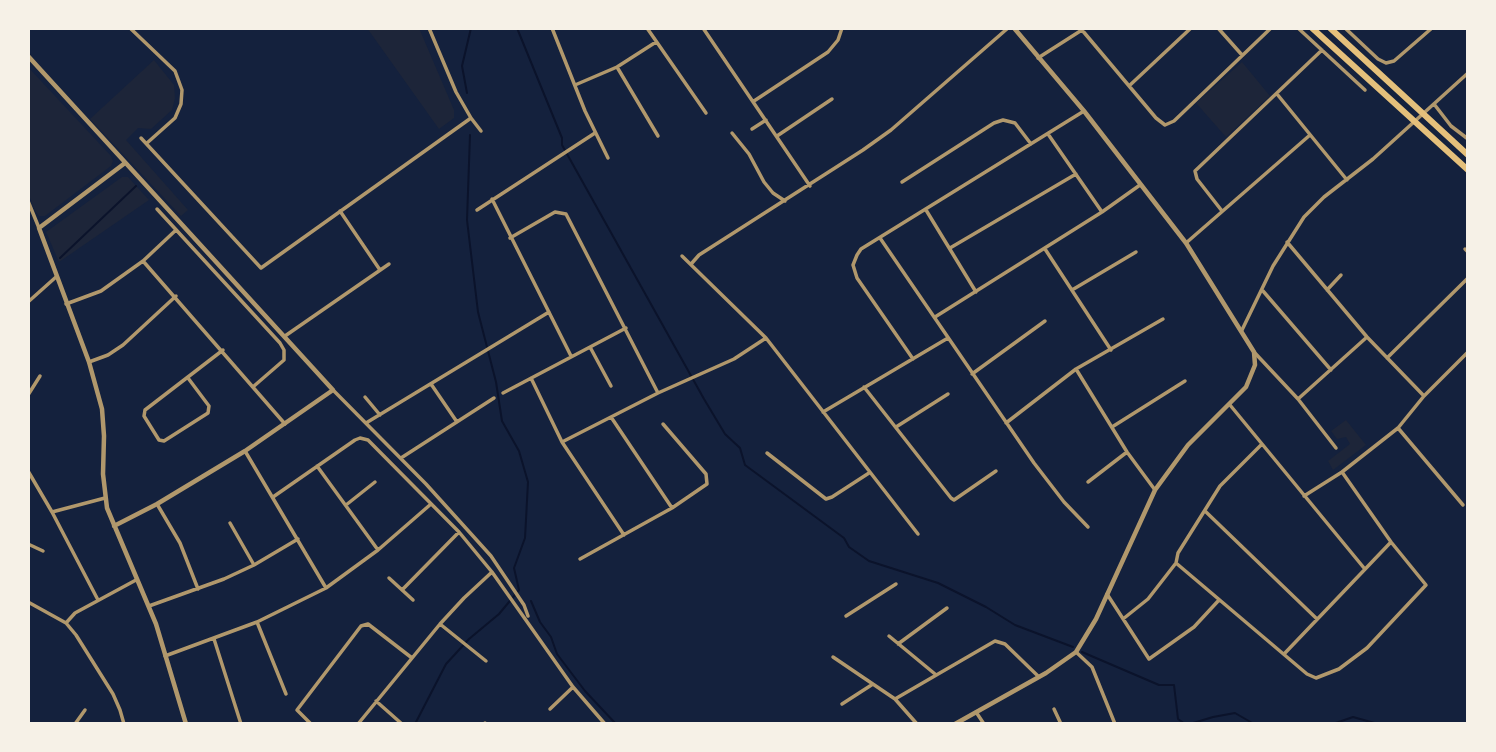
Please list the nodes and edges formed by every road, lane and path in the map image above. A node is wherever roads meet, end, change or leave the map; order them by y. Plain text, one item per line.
1 (130, 28) edge
2 (429, 28) edge
3 (552, 28) edge
4 (647, 28) edge
5 (703, 28) edge
6 (842, 28) edge
7 (1008, 28) edge
8 (1014, 28) edge
9 (1191, 28) edge
10 (1218, 28) edge
11 (1272, 28) edge
12 (1298, 28) edge
13 (1312, 28) edge
14 (1330, 28) edge
15 (1345, 28) edge
16 (1423, 28) edge
17 (1432, 28) edge
18 (1084, 29) edge
19 (1427, 32) junction
20 (656, 42) junction
21 (1322, 50) junction
22 (28, 56) edge
23 (1243, 56) junction
24 (1038, 58) junction
25 (617, 68) junction
26 (1468, 74) edge
27 (575, 85) junction
28 (1129, 86) junction
29 (1365, 90) dead end
30 (1277, 94) junction
31 (832, 99) dead end
32 (754, 101) junction
33 (1434, 104) junction
34 (1084, 111) junction
35 (706, 113) dead end
36 (1423, 114) junction
37 (471, 118) junction
38 (766, 120) junction
39 (1415, 123) junction
40 (752, 129) dead end
41 (481, 131) dead end
42 (732, 132) dead end
43 (595, 133) junction
44 (1048, 134) junction
45 (1310, 135) junction
46 (658, 136) dead end
47 (777, 136) junction
48 (141, 138) dead end
49 (1468, 139) edge
50 (147, 143) junction
51 (1031, 144) junction
52 (1468, 155) edge
53 (608, 158) dead end
54 (125, 163) junction
55 (1468, 170) edge
56 (1076, 174) junction
57 (1347, 180) junction
58 (902, 182) dead end
59 (1142, 183) junction
60 (810, 186) junction
61 (492, 199) junction
62 (28, 201) edge
63 (785, 201) junction
64 (157, 209) dead end
65 (477, 210) dead end
66 (925, 210) junction
67 (340, 211) junction
68 (1222, 211) junction
69 (1102, 212) junction
70 (39, 229) junction
71 (176, 230) junction
72 (510, 237) junction
73 (880, 238) junction
74 (1287, 242) junction
75 (1186, 243) junction
76 (950, 248) junction
77 (1045, 249) junction
78 (1136, 251) dead end
79 (682, 256) dead end
80 (143, 261) junction
81 (692, 263) junction
82 (389, 264) dead end
83 (380, 271) junction
84 (1341, 275) dead end
85 (56, 277) junction
86 (1468, 278) edge
87 (1072, 290) junction
88 (1263, 290) junction
89 (1327, 290) junction
90 (976, 292) junction
91 (176, 296) junction
92 (28, 302) edge
93 (66, 304) junction
94 (549, 312) junction
95 (934, 317) junction
96 (1163, 319) dead end
97 (1045, 321) dead end
98 (626, 328) junction
99 (1242, 330) junction
100 (285, 336) junction
101 (1367, 337) junction
102 (766, 338) junction
103 (948, 338) junction
104 (590, 347) junction
105 (223, 350) junction
106 (1111, 350) junction
107 (1254, 352) junction
108 (1468, 352) edge
109 (570, 356) junction
110 (1387, 358) junction
111 (913, 359) junction
112 (89, 362) junction
113 (1076, 369) junction
114 (1331, 370) junction
115 (972, 374) junction
116 (40, 376) dead end
117 (188, 378) junction
118 (531, 379) junction
119 (1185, 381) dead end
120 (431, 384) junction
121 (254, 386) junction
122 (611, 386) dead end
123 (864, 387) junction
124 (334, 390) junction
125 (503, 393) dead end
126 (657, 393) junction
127 (948, 394) dead end
128 (28, 395) edge
129 (1424, 396) junction
130 (365, 397) dead end
131 (494, 398) dead end
132 (1298, 399) junction
133 (1230, 405) junction
134 (823, 412) junction
135 (380, 415) junction
136 (611, 417) junction
137 (457, 422) junction
138 (366, 423) junction
139 (1006, 423) junction
140 (285, 424) junction
141 (663, 424) dead end
142 (896, 427) junction
143 (1112, 427) junction
144 (1398, 428) junction
145 (562, 442) junction
146 (1261, 445) junction
147 (1336, 448) dead end
148 (245, 451) junction
149 (1127, 452) junction
150 (767, 453) dead end
151 (400, 458) junction
152 (317, 466) junction
153 (28, 471) edge
154 (996, 471) dead end
155 (1342, 472) junction
156 (869, 473) junction
157 (375, 482) dead end
158 (1088, 482) dead end
159 (1155, 490) junction
160 (1304, 496) junction
161 (273, 497) junction
162 (105, 498) junction
163 (431, 503) junction
164 (157, 504) junction
165 (346, 505) junction
166 (1463, 505) dead end
167 (672, 508) junction
168 (1205, 511) junction
169 (52, 512) junction
170 (230, 523) dead end
171 (114, 526) junction
172 (1088, 527) dead end
173 (459, 532) junction
174 (918, 534) dead end
175 (624, 535) junction
176 (298, 539) junction
177 (1391, 542) junction
178 (28, 544) edge
179 (378, 550) junction
180 (43, 551) dead end
181 (580, 559) dead end
182 (1176, 563) junction
183 (254, 565) junction
184 (1364, 568) junction
185 (492, 572) junction
186 (389, 578) dead end
187 (136, 580) junction
188 (896, 584) dead end
189 (326, 588) junction
190 (198, 589) junction
191 (402, 590) junction
192 (1107, 594) junction
193 (98, 600) junction
194 (413, 600) dead end
195 (1219, 600) junction
196 (28, 602) edge
197 (149, 606) junction
198 (947, 608) dead end
199 (528, 616) dead end
200 (846, 616) dead end
201 (1123, 619) junction
202 (1317, 619) junction
203 (257, 622) junction
204 (66, 623) junction
205 (440, 624) junction
206 (889, 636) dead end
207 (214, 639) junction
208 (898, 643) junction
209 (1076, 652) junction
210 (1284, 653) junction
211 (165, 656) junction
212 (833, 657) dead end
213 (412, 658) junction
214 (486, 660) dead end
215 (934, 674) junction
216 (1040, 677) junction
217 (873, 684) junction
218 (573, 687) junction
219 (286, 694) dead end
220 (895, 699) junction
221 (376, 701) junction
222 (842, 704) dead end
223 (550, 709) dead end
224 (1054, 709) dead end
225 (85, 710) dead end
226 (976, 712) junction
227 (75, 724) edge
228 (124, 724) edge
229 (186, 724) edge
230 (241, 724) edge
231 (311, 724) edge
232 (358, 724) edge
233 (402, 724) edge
234 (605, 724) edge
235 (917, 724) edge
236 (955, 724) edge
237 (984, 724) edge
238 (1060, 724) edge
239 (1115, 724) edge

1 - 50 street
2 - 37 street
3 - 27 street
4 - 20 street
5 - 32 street
6 - 32 street
7 - 60 street
8 - 24 street
9 - 28 street
10 - 23 street
11 - 23 street
12 - 21 street
13 - 39 main road
14 - 36 main road
15 - 19 street
16 - 19 street
17 - 19 street
18 - 24 street
18 - 28 street
20 - 25 street
20 - 35 street
21 - 29 street
21 - 30 street
22 - 54 street
23 - 28 street
24 - 34 street
25 - 27 street
25 - 46 street
26 - 33 street
27 - 43 street
30 - 45 street
30 - 68 street
31 - 47 street
32 - 38 street
33 - 36 street
33 - 49 street
34 - 44 street
34 - 59 street
36 - 39 street
36 - 52 main road
37 - 41 street
37 - 67 street
38 - 40 street
38 - 47 street
39 - 55 main road
39 - 57 street
42 - 63 street
43 - 53 street
43 - 61 street
44 - 51 street
44 - 56 street
45 - 57 street
45 - 68 street
47 - 60 street
48 - 50 street
50 - 67 street
51 - 58 street
51 - 66 street
54 - 70 street
54 - 100 street
56 - 69 street
56 - 76 street
57 - 74 street
59 - 69 street
59 - 75 street
60 - 63 street
61 - 65 street
61 - 72 street
62 - 70 street
63 - 81 street
64 - 71 street
66 - 73 street
66 - 76 street
67 - 83 street
68 - 75 street
69 - 77 street
70 - 85 street
71 - 80 street
71 - 121 street
72 - 94 street
72 - 98 street
73 - 95 street
73 - 111 street
74 - 88 street
74 - 89 street
75 - 99 street
76 - 90 street
77 - 87 street
77 - 90 street
78 - 87 street
79 - 81 street
80 - 91 street
80 - 93 street
81 - 102 street
82 - 83 street
83 - 100 street
84 - 89 street
85 - 92 street
85 - 93 street
86 - 110 street
87 - 106 street
88 - 99 street
88 - 114 street
89 - 101 street
90 - 95 street
91 - 105 street
91 - 112 street
93 - 112 street
94 - 109 street
94 - 120 street
95 - 103 street
96 - 106 street
97 - 115 street
98 - 104 street
98 - 126 street
99 - 107 street
100 - 124 street
101 - 110 street
101 - 114 street
102 - 126 street
102 - 134 street
103 - 111 street
103 - 115 street
104 - 109 street
104 - 122 street
105 - 117 street
105 - 121 street
106 - 113 street
107 - 132 street
107 - 133 street
108 - 129 street
109 - 118 street
110 - 129 street
111 - 123 street
112 - 162 street
113 - 139 street
113 - 143 street
114 - 132 street
115 - 139 street
116 - 128 street
117 - 117 street
118 - 125 street
118 - 145 street
119 - 143 street
120 - 135 street
120 - 137 street
121 - 140 street
123 - 134 street
123 - 142 street
124 - 138 street
124 - 140 street
126 - 136 street
127 - 142 street
129 - 144 street
130 - 135 street
131 - 137 street
132 - 147 street
133 - 146 street
133 - 159 street
134 - 156 street
135 - 138 street
136 - 145 street
136 - 167 street
137 - 151 street
138 - 151 street
139 - 172 street
140 - 148 street
141 - 167 street
142 - 154 street
143 - 149 street
144 - 155 street
144 - 166 street
145 - 175 street
146 - 160 street
146 - 168 street
148 - 161 street
148 - 164 street
149 - 158 street
149 - 159 street
150 - 156 street
151 - 199 street
152 - 161 street
152 - 163 street
152 - 165 street
153 - 169 street
155 - 160 street
155 - 177 street
156 - 174 street
157 - 165 street
159 - 192 street
160 - 184 street
161 - 176 street
162 - 169 street
162 - 171 street
163 - 173 street
163 - 179 street
164 - 171 street
164 - 190 street
165 - 179 street
167 - 175 street
168 - 182 street
168 - 202 street
169 - 193 street
170 - 183 street
171 - 187 street
173 - 185 street
173 - 191 street
175 - 181 street
176 - 183 street
176 - 189 street
177 - 184 street
177 - 210 street
178 - 180 street
179 - 189 street
182 - 195 street
182 - 201 street
183 - 190 street
184 - 202 street
185 - 205 street
185 - 218 street
186 - 191 street
187 - 193 street
187 - 197 street
188 - 200 street
189 - 203 street
190 - 197 street
191 - 194 street
192 - 201 street
192 - 209 street
193 - 204 street
195 - 201 street
195 - 210 street
196 - 204 street
197 - 211 street
198 - 208 street
202 - 210 street
203 - 207 street
203 - 219 street
204 - 228 street
205 - 213 street
205 - 214 street
206 - 208 street
207 - 211 street
207 - 230 street
208 - 215 street
209 - 216 street
209 - 239 street
211 - 229 street
212 - 217 street
213 - 221 street
213 - 231 street
215 - 216 street
215 - 220 street
216 - 226 street
217 - 220 street
217 - 222 street
218 - 223 street
218 - 234 street
220 - 235 street
221 - 232 street
221 - 233 street
224 - 238 street
225 - 227 street
226 - 236 street
226 - 237 street

